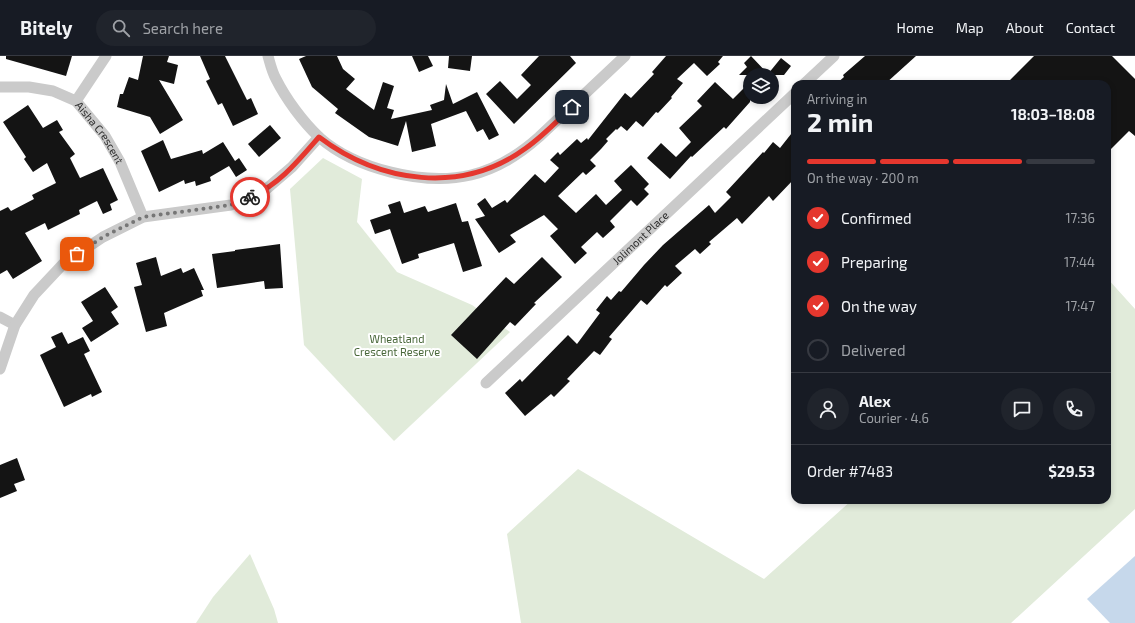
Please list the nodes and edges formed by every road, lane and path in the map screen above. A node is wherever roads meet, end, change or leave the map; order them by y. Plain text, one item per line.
1 (106, 56) edge
2 (268, 56) edge
3 (625, 56) edge
4 (834, 56) edge
5 (808, 80) edge
6 (0, 88) edge
7 (791, 97) edge
8 (76, 100) junction
9 (319, 137) junction
10 (143, 217) junction
11 (0, 317) edge
12 (15, 325) junction
13 (0, 369) edge
14 (486, 383) dead end

1 - 8 street
2 - 9 street
3 - 9 street
4 - 5 street
6 - 8 street, Aisha Crescent
7 - 14 street, Jolimont Place
8 - 10 street, Aisha Crescent
9 - 10 street
10 - 12 street
11 - 12 street
12 - 13 street

